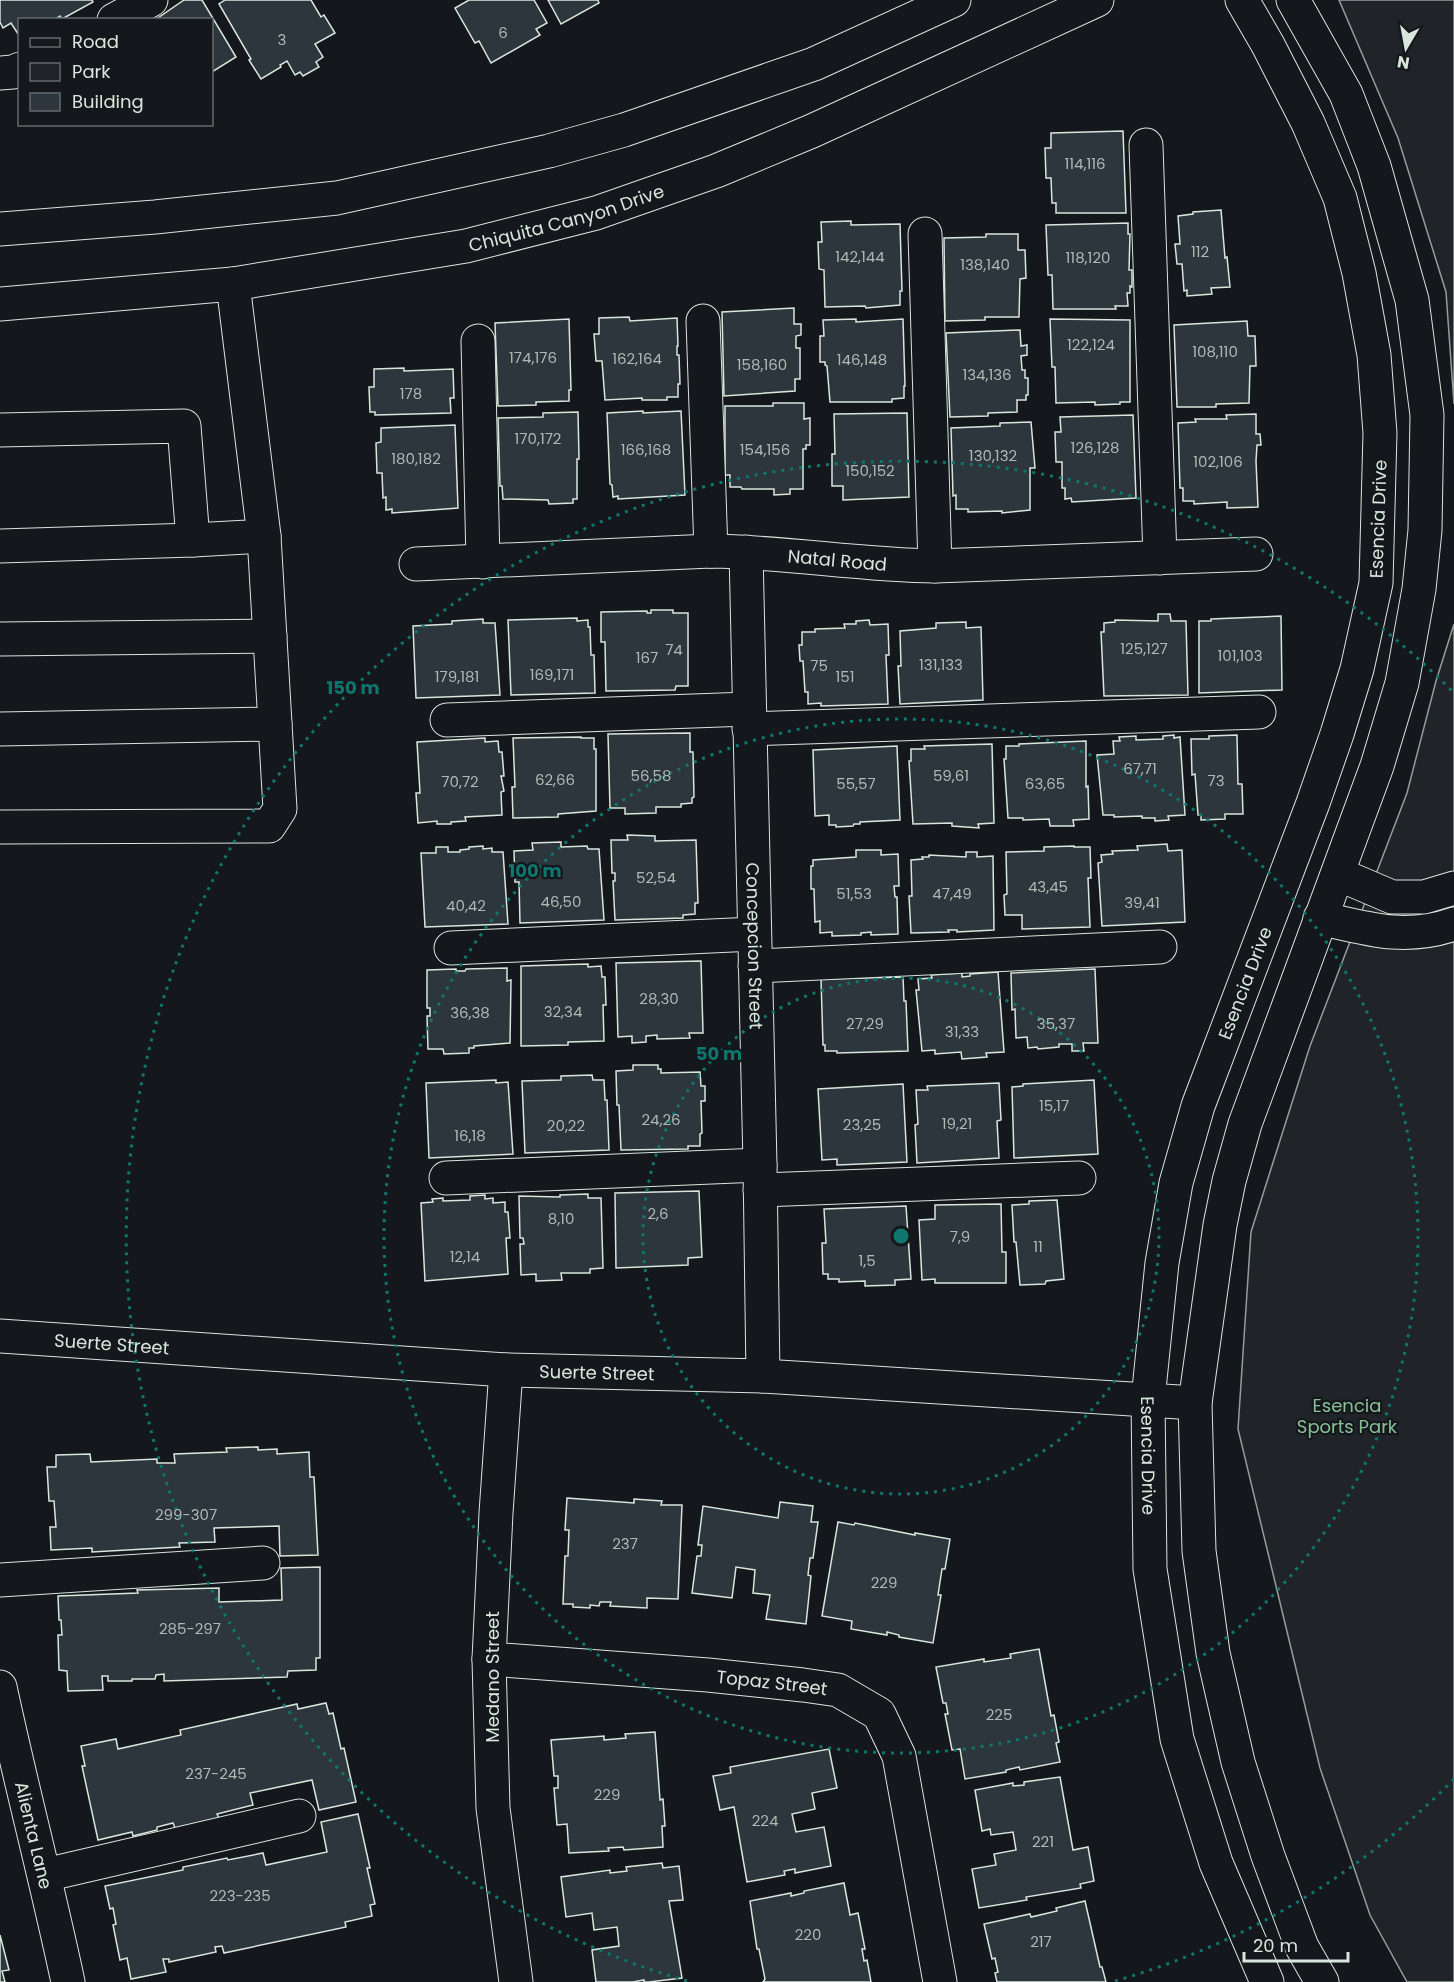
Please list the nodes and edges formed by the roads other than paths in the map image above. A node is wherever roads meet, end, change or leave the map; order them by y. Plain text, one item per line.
1 (151, 0) edge
2 (954, 0) edge
3 (1097, 0) edge
4 (1242, 0) edge
5 (1293, 0) edge
6 (118, 18) edge
7 (18, 70) edge
8 (0, 73) edge
9 (1146, 145) dead end
10 (0, 229) edge
11 (925, 234) dead end
12 (233, 284) junction
13 (0, 304) edge
14 (703, 321) dead end
15 (478, 341) dead end
16 (0, 430) edge
17 (264, 536) junction
18 (193, 540) junction
19 (0, 546) edge
20 (711, 551) junction
21 (746, 552) junction
22 (1257, 554) dead end
23 (1160, 558) junction
24 (483, 562) junction
25 (416, 564) dead end
26 (935, 566) junction
27 (270, 636) junction
28 (0, 639) edge
29 (1259, 712) dead end
30 (749, 719) junction
31 (447, 720) dead end
32 (275, 724) junction
33 (0, 729) edge
34 (0, 827) edge
35 (1338, 874) junction
36 (1454, 888) edge
37 (1320, 918) junction
38 (1454, 924) edge
39 (1160, 947) dead end
40 (451, 948) dead end
41 (755, 950) junction
42 (760, 1177) junction
43 (446, 1178) dead end
44 (1079, 1178) dead end
45 (0, 1336) edge
46 (506, 1370) junction
47 (762, 1376) junction
48 (1148, 1399) junction
49 (1196, 1403) junction
50 (263, 1563) dead end
51 (0, 1580) edge
52 (489, 1659) junction
53 (0, 1687) edge
54 (9, 1772) edge
55 (299, 1816) dead end
56 (45, 1875) junction
57 (68, 1982) edge
58 (516, 1982) edge
59 (940, 1982) edge
60 (1267, 1982) edge
61 (1322, 1982) edge

1 - 6 street
2 - 10 street
3 - 12 street, Chiquita Canyon Drive
4 - 48 street, Esencia Drive
5 - 35 street
7 - 8 street
9 - 23 street
11 - 26 street
12 - 13 street, Chiquita Canyon Drive
12 - 17 street
14 - 20 street
15 - 24 street
16 - 18 street
17 - 18 street
17 - 27 street
18 - 19 street
20 - 21 street, Natal Road
20 - 24 street, Natal Road
21 - 26 street, Natal Road
21 - 30 street, Concepcion Street
22 - 23 street, Natal Road
23 - 26 street, Natal Road
24 - 25 street, Natal Road
27 - 28 street
27 - 32 street
29 - 30 street
30 - 31 street
30 - 41 street, Concepcion Street
32 - 33 street
32 - 34 street
35 - 36 street
35 - 37 street
37 - 38 street
37 - 49 street
39 - 41 street
40 - 41 street
41 - 42 street, Concepcion Street
42 - 43 street
42 - 44 street
42 - 47 street, Concepcion Street
45 - 46 street, Suerte Street
46 - 47 street, Suerte Street
46 - 52 street, Medano Street
47 - 48 street, Suerte Street
48 - 49 street, Suerte Street
48 - 60 street, Esencia Drive
49 - 61 street
50 - 51 street
52 - 58 street, Medano Street
52 - 59 street, Topaz Street
53 - 54 street, Alienta Lane
54 - 56 street, Alienta Lane
55 - 56 street
56 - 57 street, Alienta Lane

